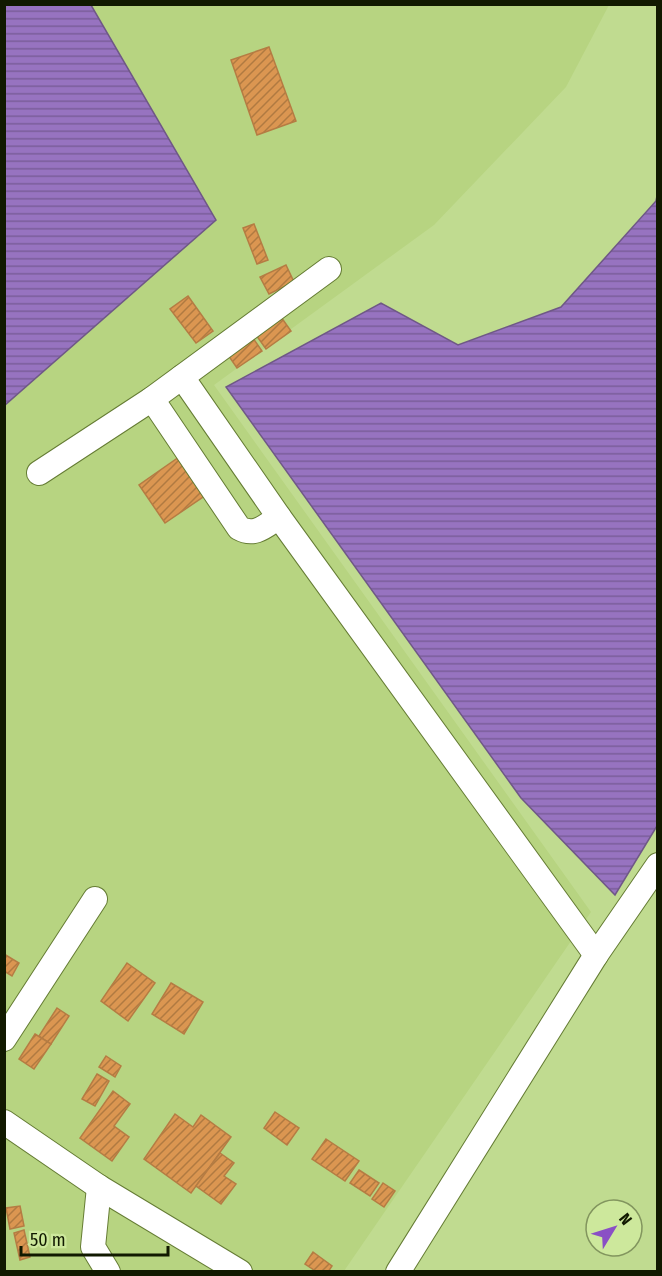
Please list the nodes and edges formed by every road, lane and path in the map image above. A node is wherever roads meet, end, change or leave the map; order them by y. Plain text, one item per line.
1 (329, 269) dead end
2 (182, 377) junction
3 (152, 399) junction
4 (39, 473) dead end
5 (279, 518) junction
6 (657, 865) edge
7 (95, 899) dead end
8 (596, 956) junction
9 (12, 1010) edge
10 (4, 1039) edge
11 (4, 1122) edge
12 (99, 1187) junction
13 (108, 1272) edge
14 (240, 1272) edge
15 (398, 1272) edge

1 - 2 lane
2 - 3 lane
2 - 5 lane
3 - 4 lane
3 - 5 lane
5 - 8 lane
6 - 8 lane
7 - 9 lane
8 - 15 lane
9 - 10 lane
11 - 12 lane
12 - 13 lane
12 - 14 lane

